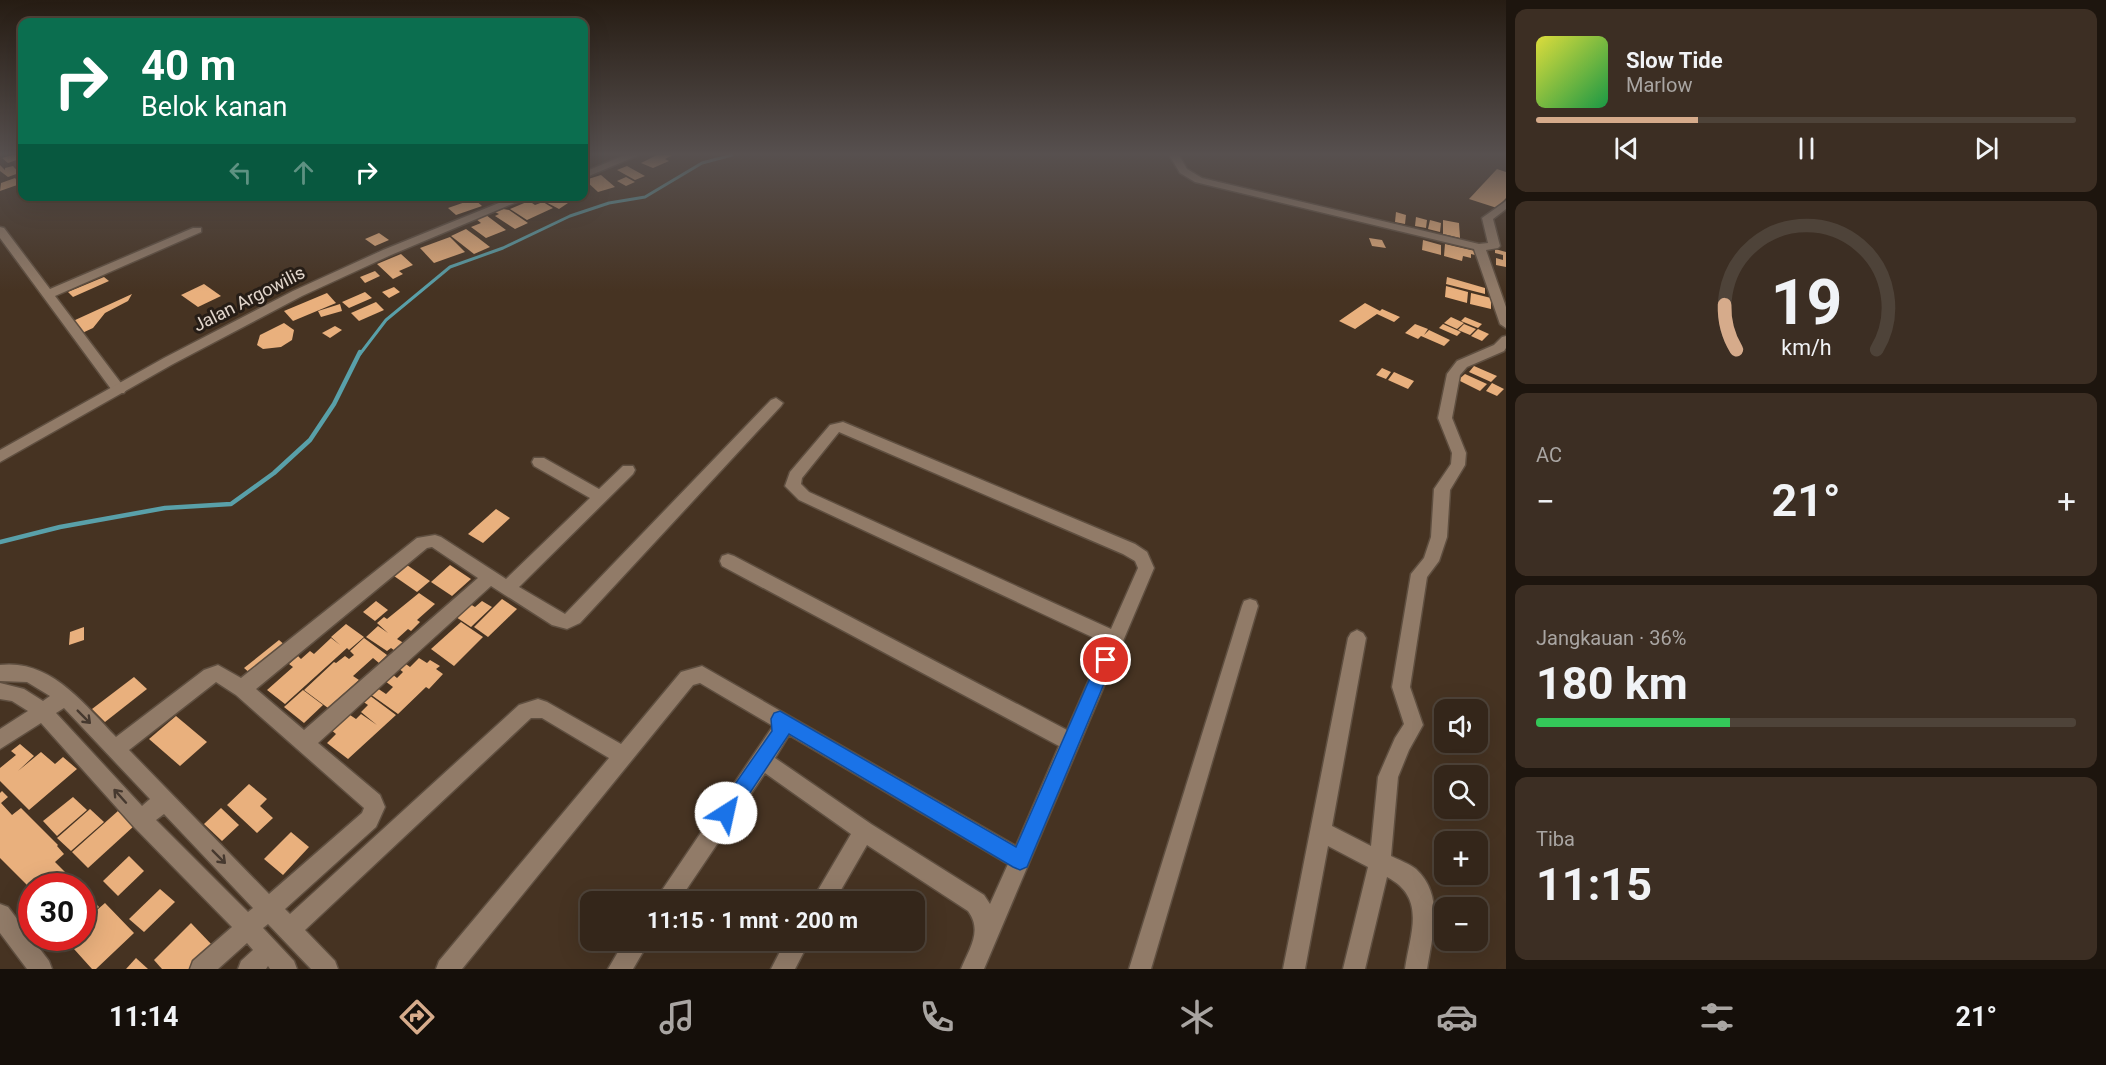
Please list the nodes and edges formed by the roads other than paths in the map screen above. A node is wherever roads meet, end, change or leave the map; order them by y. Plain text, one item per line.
1 (1284, 200) edge
2 (513, 201) edge
3 (1506, 204) edge
4 (0, 230) edge
5 (196, 231) dead end
6 (1479, 247) junction
7 (48, 295) junction
8 (1506, 324) edge
9 (1506, 340) edge
10 (112, 380) junction
11 (776, 403) dead end
12 (0, 457) edge
13 (539, 462) dead end
14 (628, 470) dead end
15 (601, 497) junction
16 (728, 561) dead end
17 (490, 577) junction
18 (507, 588) junction
19 (1250, 606) dead end
20 (1357, 638) dead end
21 (1115, 639) junction
22 (0, 673) edge
23 (242, 688) junction
24 (0, 691) edge
25 (65, 697) junction
26 (43, 712) junction
27 (780, 719) junction
28 (0, 740) edge
29 (1070, 742) junction
30 (304, 743) junction
31 (115, 749) junction
32 (622, 756) junction
33 (762, 760) junction
34 (164, 800) junction
35 (141, 820) junction
36 (864, 831) junction
37 (1320, 831) junction
38 (1020, 860) junction
39 (1380, 862) junction
40 (673, 891) edge
41 (829, 891) edge
42 (270, 909) junction
43 (0, 915) edge
44 (249, 928) junction
45 (290, 929) junction
46 (987, 937) junction
47 (269, 950) junction
48 (631, 951) edge
49 (793, 951) edge
50 (42, 969) edge
51 (201, 969) edge
52 (249, 969) edge
53 (286, 969) edge
54 (327, 969) edge
55 (447, 969) edge
56 (619, 969) edge
57 (782, 969) edge
58 (972, 969) edge
59 (1140, 969) edge
60 (1294, 969) edge
61 (1354, 969) edge
62 (1416, 969) edge

1 - 6 street
2 - 10 street, Jalan Argowilis
3 - 6 street
4 - 7 street
5 - 7 street
6 - 8 street
7 - 10 street
9 - 39 street
10 - 12 street, Jalan Argowilis
11 - 18 street
13 - 15 street
14 - 15 street
15 - 18 street
16 - 29 street
17 - 18 street
17 - 23 street
17 - 30 street
19 - 59 street
20 - 37 street
21 - 21 street
21 - 29 street
22 - 25 street
23 - 30 street
23 - 31 street
24 - 26 street
25 - 26 street
25 -> 31 street
26 - 28 street
35 -> 26 street
27 - 32 street
27 - 33 street
27 - 38 street
29 - 38 street
30 - 42 street
31 - 34 street
32 - 45 street
32 - 55 street
33 - 36 street
33 - 40 street
34 - 35 street
34 -> 42 street
35 - 44 street
36 - 41 street
36 - 46 street
37 - 39 street
37 - 60 street
38 - 46 street
39 - 61 street
39 - 62 street
42 - 44 street
42 - 45 street
43 - 50 street
44 - 47 street
44 - 51 street
45 - 54 street
46 - 58 street
47 - 52 street
47 - 53 street
48 - 56 street
49 - 57 street

